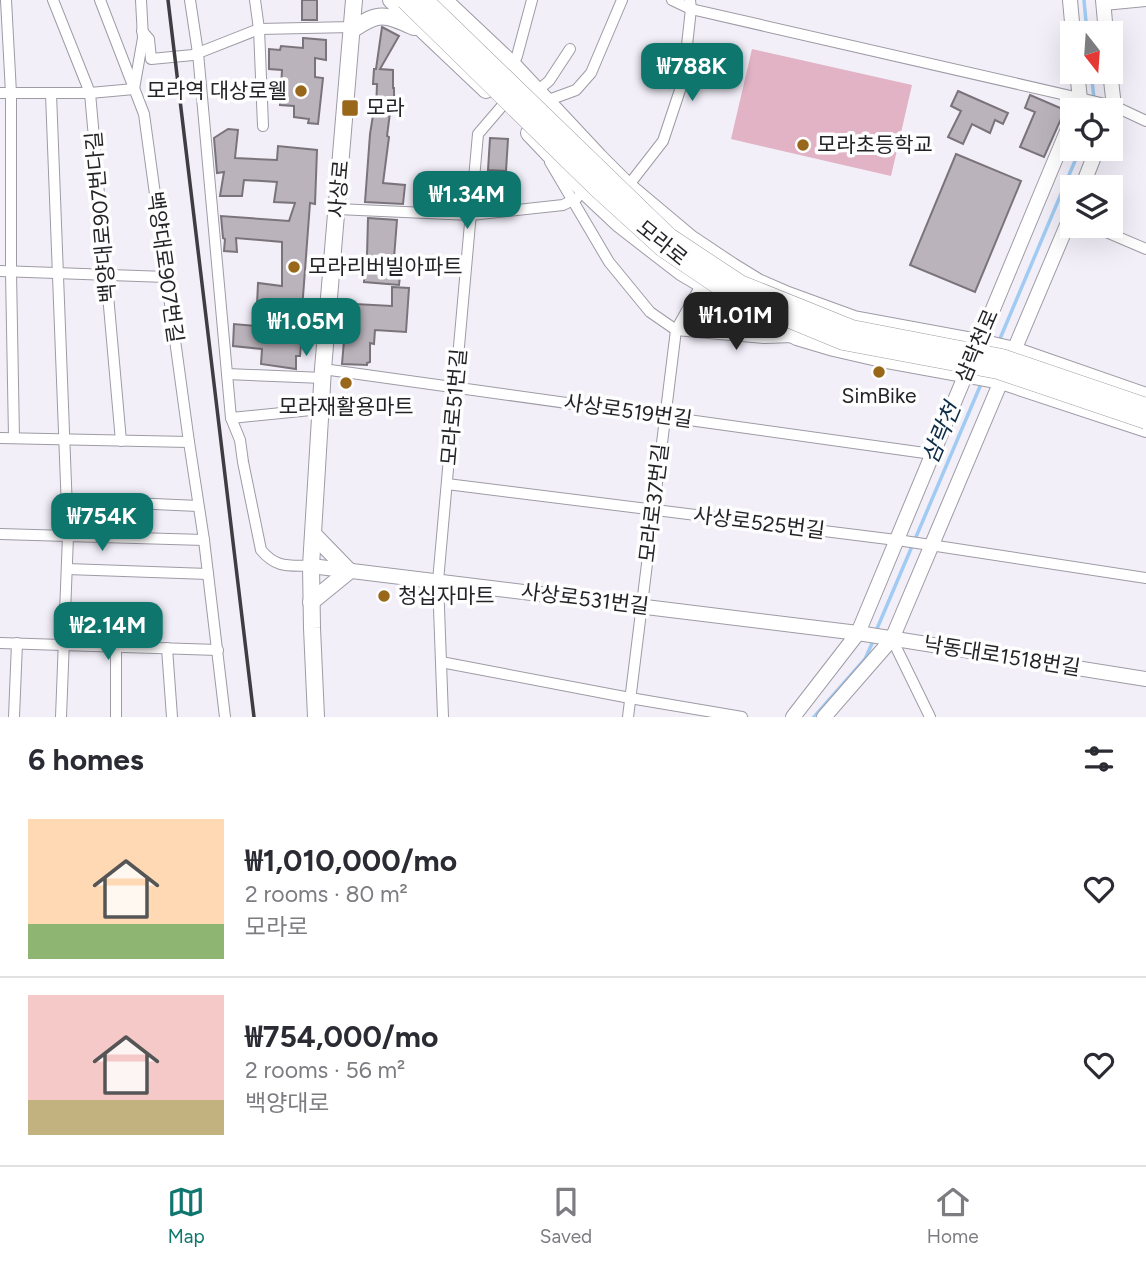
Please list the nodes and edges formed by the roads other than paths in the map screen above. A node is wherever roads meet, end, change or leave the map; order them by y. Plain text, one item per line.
1 (6, 0) edge
2 (53, 0) edge
3 (100, 0) edge
4 (141, 0) edge
5 (190, 0) edge
6 (255, 0) edge
7 (344, 0) edge
8 (391, 0) edge
9 (405, 0) edge
10 (424, 0) edge
11 (532, 0) edge
12 (622, 0) edge
13 (672, 0) edge
14 (1070, 0) edge
15 (1146, 1) edge
16 (450, 2) edge
17 (1103, 2) edge
18 (690, 5) edge
19 (353, 18) edge
20 (1072, 21) edge
21 (1105, 21) edge
22 (259, 29) junction
23 (142, 32) junction
24 (423, 32) junction
25 (570, 49) dead end
26 (198, 53) junction
27 (513, 65) junction
28 (134, 89) junction
29 (5, 93) edge
30 (90, 93) junction
31 (51, 94) junction
32 (542, 96) junction
33 (1061, 98) edge
34 (502, 106) junction
35 (1123, 112) edge
36 (1146, 121) edge
37 (263, 126) dead end
38 (1060, 156) edge
39 (628, 186) junction
40 (579, 197) junction
41 (337, 209) junction
42 (471, 215) junction
43 (1060, 236) edge
44 (1120, 238) edge
45 (1146, 249) edge
46 (719, 258) junction
47 (5, 272) edge
48 (58, 274) junction
49 (106, 275) junction
50 (166, 277) junction
51 (701, 285) junction
52 (676, 330) junction
53 (797, 337) junction
54 (997, 346) junction
55 (227, 374) junction
56 (323, 374) junction
57 (984, 377) junction
58 (456, 387) junction
59 (1146, 396) edge
60 (1146, 407) edge
61 (321, 409) junction
62 (665, 416) junction
63 (231, 418) junction
64 (1146, 420) edge
65 (1146, 429) edge
66 (0, 438) edge
67 (14, 438) junction
68 (64, 440) junction
69 (121, 441) junction
70 (189, 442) junction
71 (932, 454) junction
72 (447, 484) junction
73 (66, 500) junction
74 (198, 506) junction
75 (653, 510) junction
76 (0, 534) edge
77 (313, 534) junction
78 (68, 536) junction
79 (204, 540) junction
80 (900, 540) junction
81 (926, 544) junction
82 (311, 566) junction
83 (67, 569) junction
84 (349, 570) junction
85 (208, 573) junction
86 (1146, 578) edge
87 (438, 581) junction
88 (312, 602) junction
89 (642, 607) junction
90 (875, 636) junction
91 (0, 643) edge
92 (17, 643) junction
93 (64, 645) junction
94 (116, 647) junction
95 (167, 648) junction
96 (218, 650) junction
97 (441, 662) junction
98 (1146, 679) edge
99 (630, 698) junction
100 (14, 717) edge
101 (61, 717) edge
102 (116, 717) edge
103 (172, 717) edge
104 (225, 717) edge
105 (316, 717) edge
106 (443, 717) edge
107 (628, 717) edge
108 (742, 717) edge
109 (793, 717) edge
110 (824, 717) edge
111 (930, 717) edge

1 - 29 street
2 - 30 street, 백양대로907번다길
3 - 28 street, 백양대로907번길
4 - 23 street
5 - 26 street
6 - 22 street
7 - 19 main road
8 - 24 main road, 모라로
9 - 64 highway, 모라로, bridge
10 - 60 highway, 모라로, bridge
11 - 27 street
12 - 32 street
13 - 18 street
14 - 20 street
15 - 17 street
16 - 27 main road, 모라로
17 - 21 street
18 - 33 street
18 - 39 street
19 - 22 street
19 - 24 main road
19 - 41 main road, 사상로
22 - 26 street
22 - 37 street
23 - 26 street
23 - 28 street
24 - 34 main road, 모라로
25 - 32 street
26 - 55 street
27 - 32 main road, 모라로
28 - 30 street
28 - 50 street, 백양대로907번길
29 - 31 street
29 - 47 street
30 - 31 street
30 - 49 street, 백양대로907번다길
31 - 48 street
32 - 39 main road, 모라로
34 - 40 main road, 모라로
34 - 42 street, 모라로51번길
35 - 36 street
38 - 54 street, 삼락천로
39 - 46 main road, 모라로
40 - 42 street
40 - 51 main road, 모라로
40 - 52 street
41 - 42 street
41 - 56 main road, 사상로
42 - 58 street, 모라로51번길
43 - 54 street, 삼락천로
44 - 45 street
46 - 51 street, 모라로37번길
46 - 54 main road, 모라로
47 - 48 street
47 - 67 street
48 - 49 street
48 - 68 street
49 - 50 street
49 - 69 street, 백양대로907번다길
50 - 70 street, 백양대로907번길
51 - 52 street, 모라로37번길
51 - 53 main road, 모라로
52 - 53 street
52 - 62 street, 모라로37번길
53 - 57 main road, 모라로
54 - 57 street, 삼락천로
54 - 57 street, 삼락천로
54 - 59 main road, 모라로
55 - 56 street
55 - 63 street
56 - 58 street, 사상로519번길
56 - 61 main road, 사상로
57 - 65 main road, 모라로
57 - 71 street, 삼락천로
57 - 81 street, 삼락천로
58 - 62 street, 사상로519번길
58 - 72 street, 모라로51번길
61 - 63 street
61 - 77 main road, 사상로
62 - 71 street, 사상로519번길
62 - 75 street, 모라로37번길
63 - 82 street
66 - 67 street
67 - 68 street
68 - 69 street
68 - 73 street
69 - 70 street
70 - 74 street, 백양대로907번길
71 - 80 street, 삼락천로
72 - 75 street, 사상로525번길
72 - 87 street, 모라로51번길
73 - 74 street
73 - 78 street
74 - 79 street, 백양대로907번길
75 - 80 street, 사상로525번길
75 - 89 street, 모라로37번길
76 - 78 street
77 - 82 main road, 사상로
77 - 84 main road
78 - 79 street
78 - 83 street
79 - 85 street, 백양대로907번길
80 - 81 street, 사상로525번길
80 - 90 street, 삼락천로
81 - 86 street, 사상로525번길
81 - 90 street, 삼락천로
82 - 84 street, 사상로531번길
82 - 88 main road, 사상로
83 - 85 street
83 - 93 street
84 - 87 street, 사상로531번길
84 - 88 main road
85 - 96 street, 백양대로907번길
87 - 89 street, 사상로531번길
87 - 97 street, 모라로51번길
88 - 105 main road, 사상로
89 - 90 street, 사상로531번길
89 - 99 street, 모라로37번길
90 - 98 street, 낙동대로1518번길
90 - 109 street, 삼락천로
90 - 110 street, 삼락천로
90 - 111 street
91 - 92 street
92 - 93 street
92 - 100 street
93 - 94 street
93 - 101 street
94 - 95 street
94 - 102 street
95 - 96 street
95 - 103 street
96 - 104 street, 백양대로907번길
97 - 99 street
97 - 106 street, 모라로51번길
99 - 107 street, 모라로37번길
99 - 108 street

